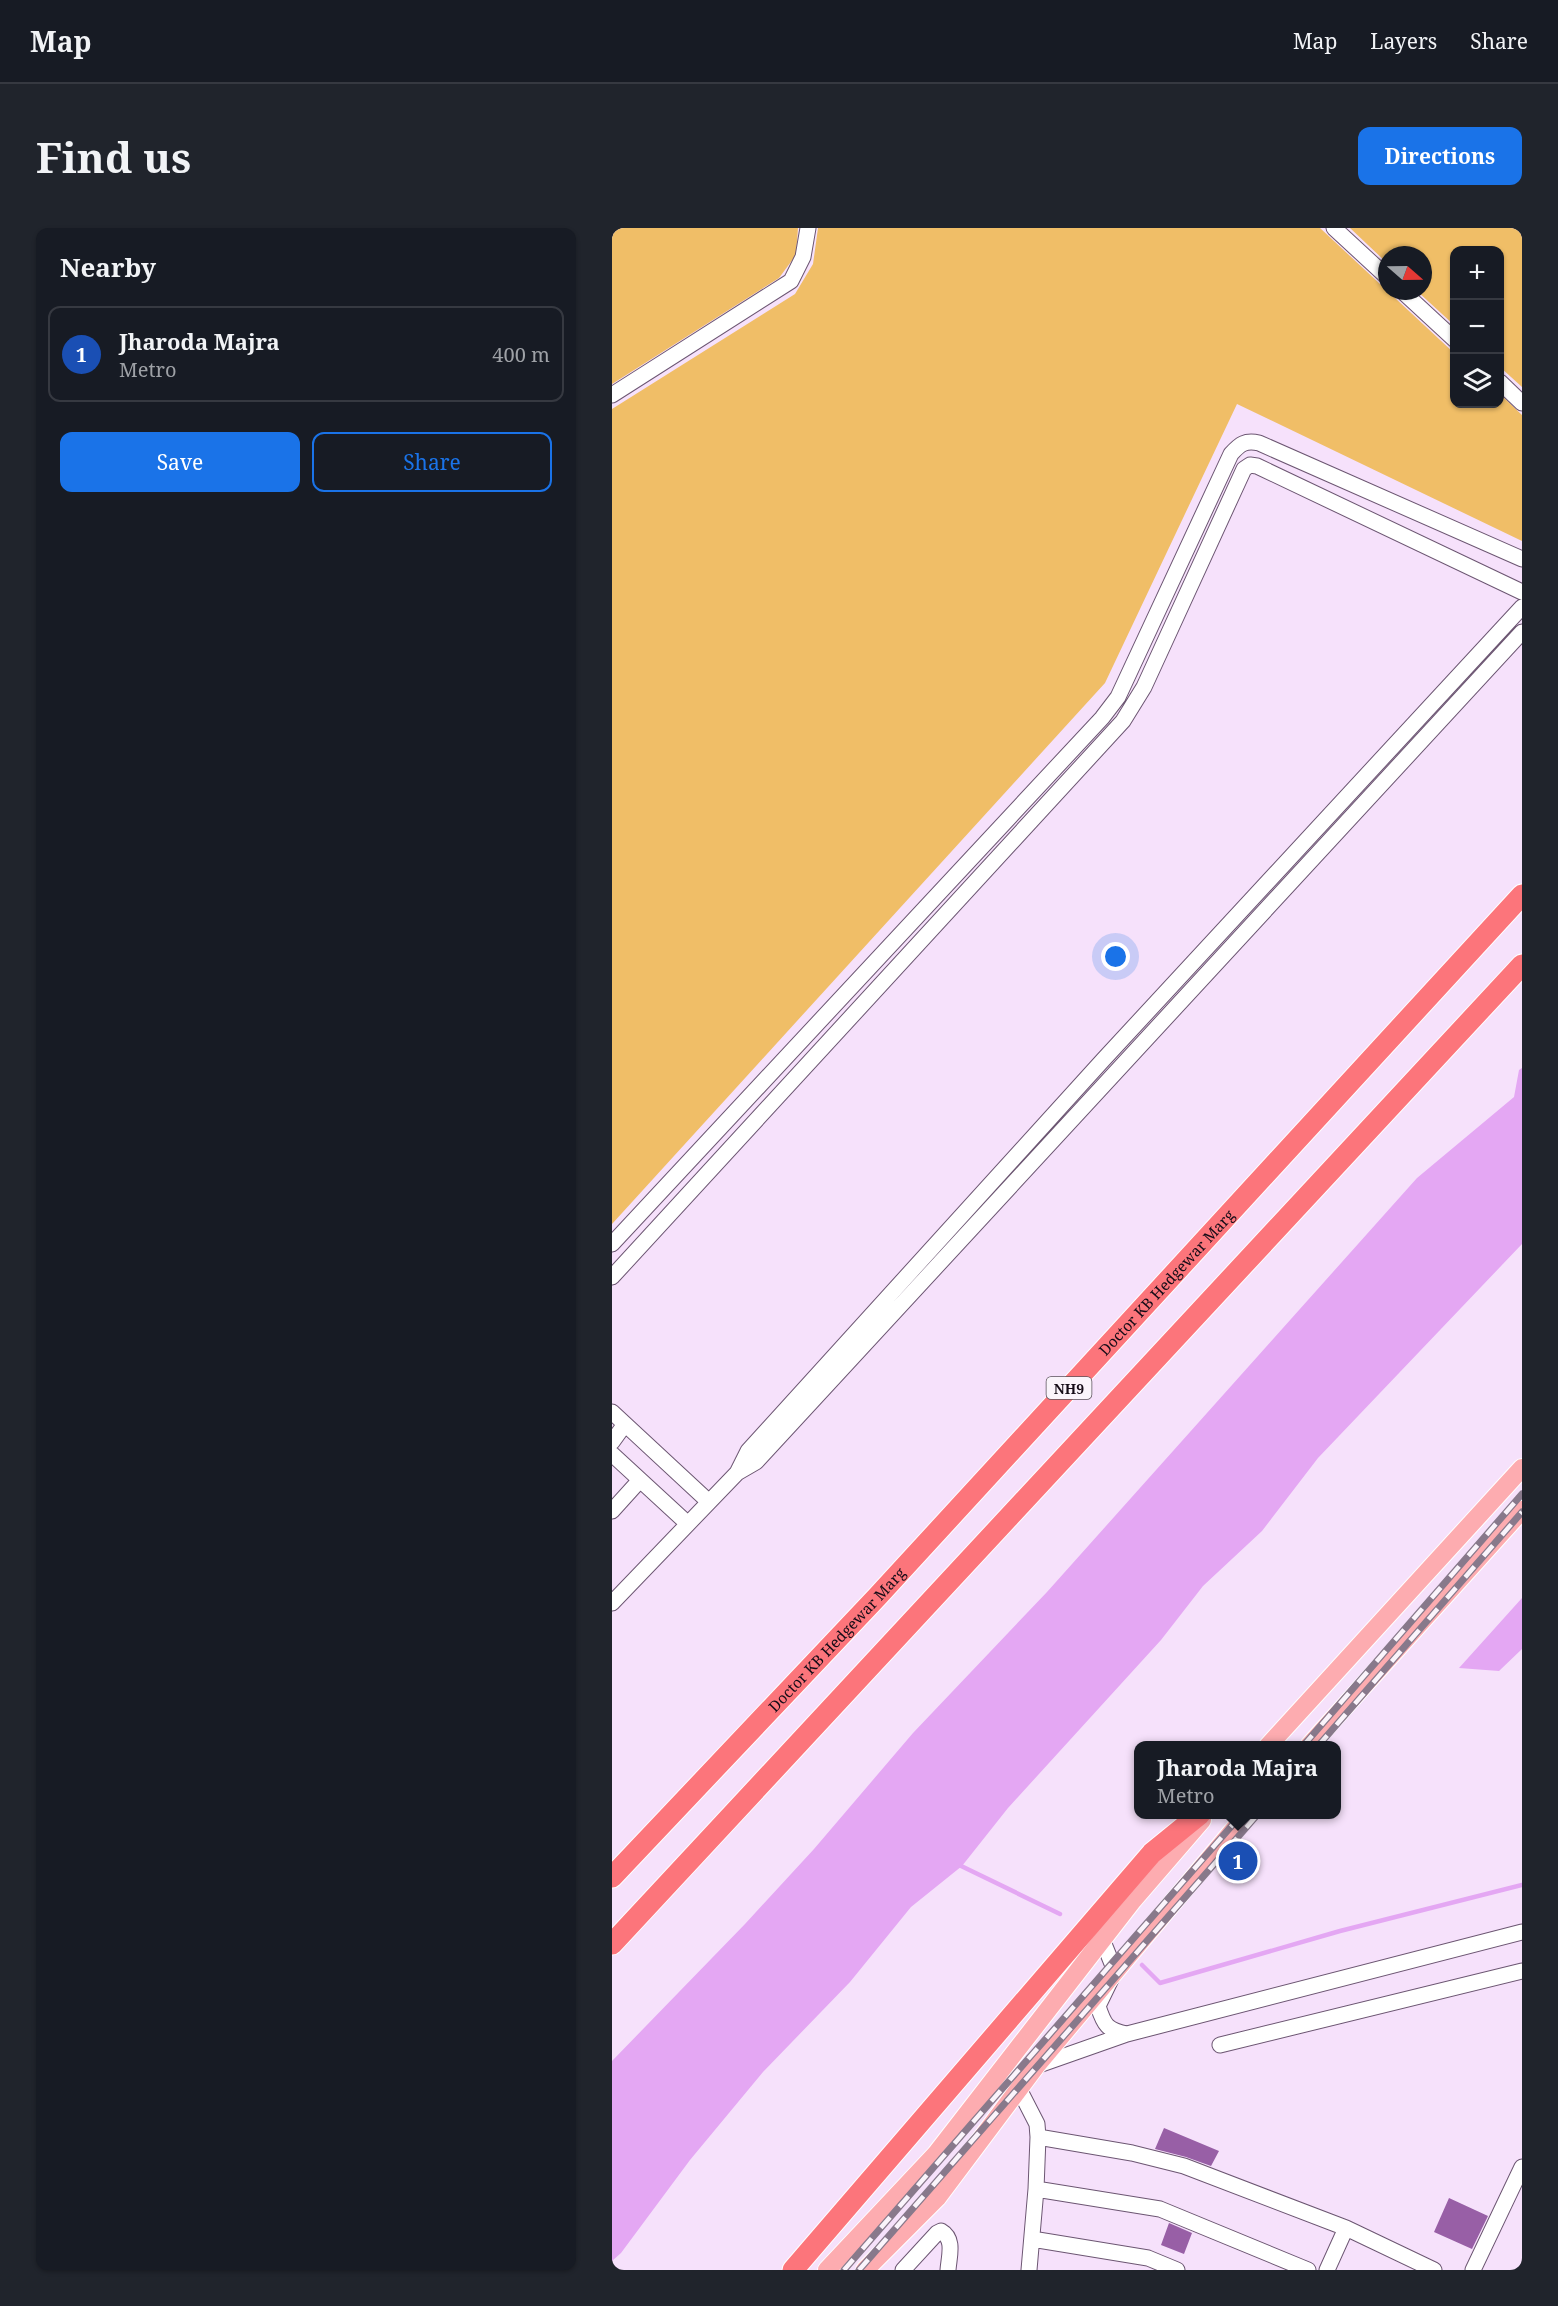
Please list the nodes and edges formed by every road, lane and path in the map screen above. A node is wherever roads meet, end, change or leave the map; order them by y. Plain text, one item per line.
1 (808, 228) edge
2 (1334, 228) edge
3 (1378, 269) edge
4 (1412, 300) edge
5 (1450, 335) edge
6 (1504, 386) edge
7 (612, 394) edge
8 (1522, 403) edge
9 (1522, 559) edge
10 (1522, 592) edge
11 (1522, 607) edge
12 (1522, 632) edge
13 (1522, 895) edge
14 (1522, 965) edge
15 (612, 1244) edge
16 (612, 1276) edge
17 (612, 1412) edge
18 (625, 1424) junction
19 (612, 1442) edge
20 (612, 1454) edge
21 (1522, 1468) edge
22 (737, 1473) junction
23 (640, 1480) junction
24 (709, 1502) junction
25 (1522, 1510) edge
26 (612, 1511) edge
27 (688, 1524) junction
28 (612, 1603) edge
29 (1273, 1741) edge
30 (1314, 1741) edge
31 (1195, 1819) edge
32 (1204, 1819) edge
33 (1244, 1819) edge
34 (612, 1877) edge
35 (1522, 1932) edge
36 (1102, 1940) junction
37 (612, 1944) edge
38 (1115, 1971) junction
39 (1522, 1971) edge
40 (1127, 2034) junction
41 (1220, 2045) dead end
42 (1036, 2066) junction
43 (1019, 2089) junction
44 (1038, 2137) junction
45 (1522, 2167) edge
46 (1036, 2189) junction
47 (1346, 2228) junction
48 (1032, 2239) junction
49 (793, 2270) edge
50 (827, 2270) edge
51 (865, 2270) edge
52 (903, 2270) edge
53 (948, 2270) edge
54 (1029, 2270) edge
55 (1177, 2270) edge
56 (1308, 2270) edge
57 (1327, 2270) edge
58 (1434, 2270) edge
59 (1473, 2270) edge

1 - 7 street
2 - 3 street
4 - 5 street
6 - 8 street
9 - 15 street
10 - 16 street
11 - 22 street
12 - 22 street
13 - 34 highway, Doctor KB Hedgewar Marg / NH9
14 - 37 highway, NH9
17 - 18 street
18 - 19 street
18 - 24 street
20 - 23 street
21 - 29 main road
22 - 24 street
23 - 26 street
23 - 27 street
24 - 27 street
25 - 30 main road
27 - 28 street
31 - 49 highway
32 - 36 main road
33 - 38 main road
35 - 40 street
36 - 38 street
36 - 50 main road
38 - 40 street
38 - 42 main road
39 - 41 street
40 - 42 street
42 - 43 main road
43 - 44 street
43 - 51 main road
44 - 46 street
44 - 47 street
45 - 59 street
46 - 48 street
46 - 56 street
47 - 57 street
47 - 58 street
48 - 54 street
48 - 55 street
52 - 53 street

